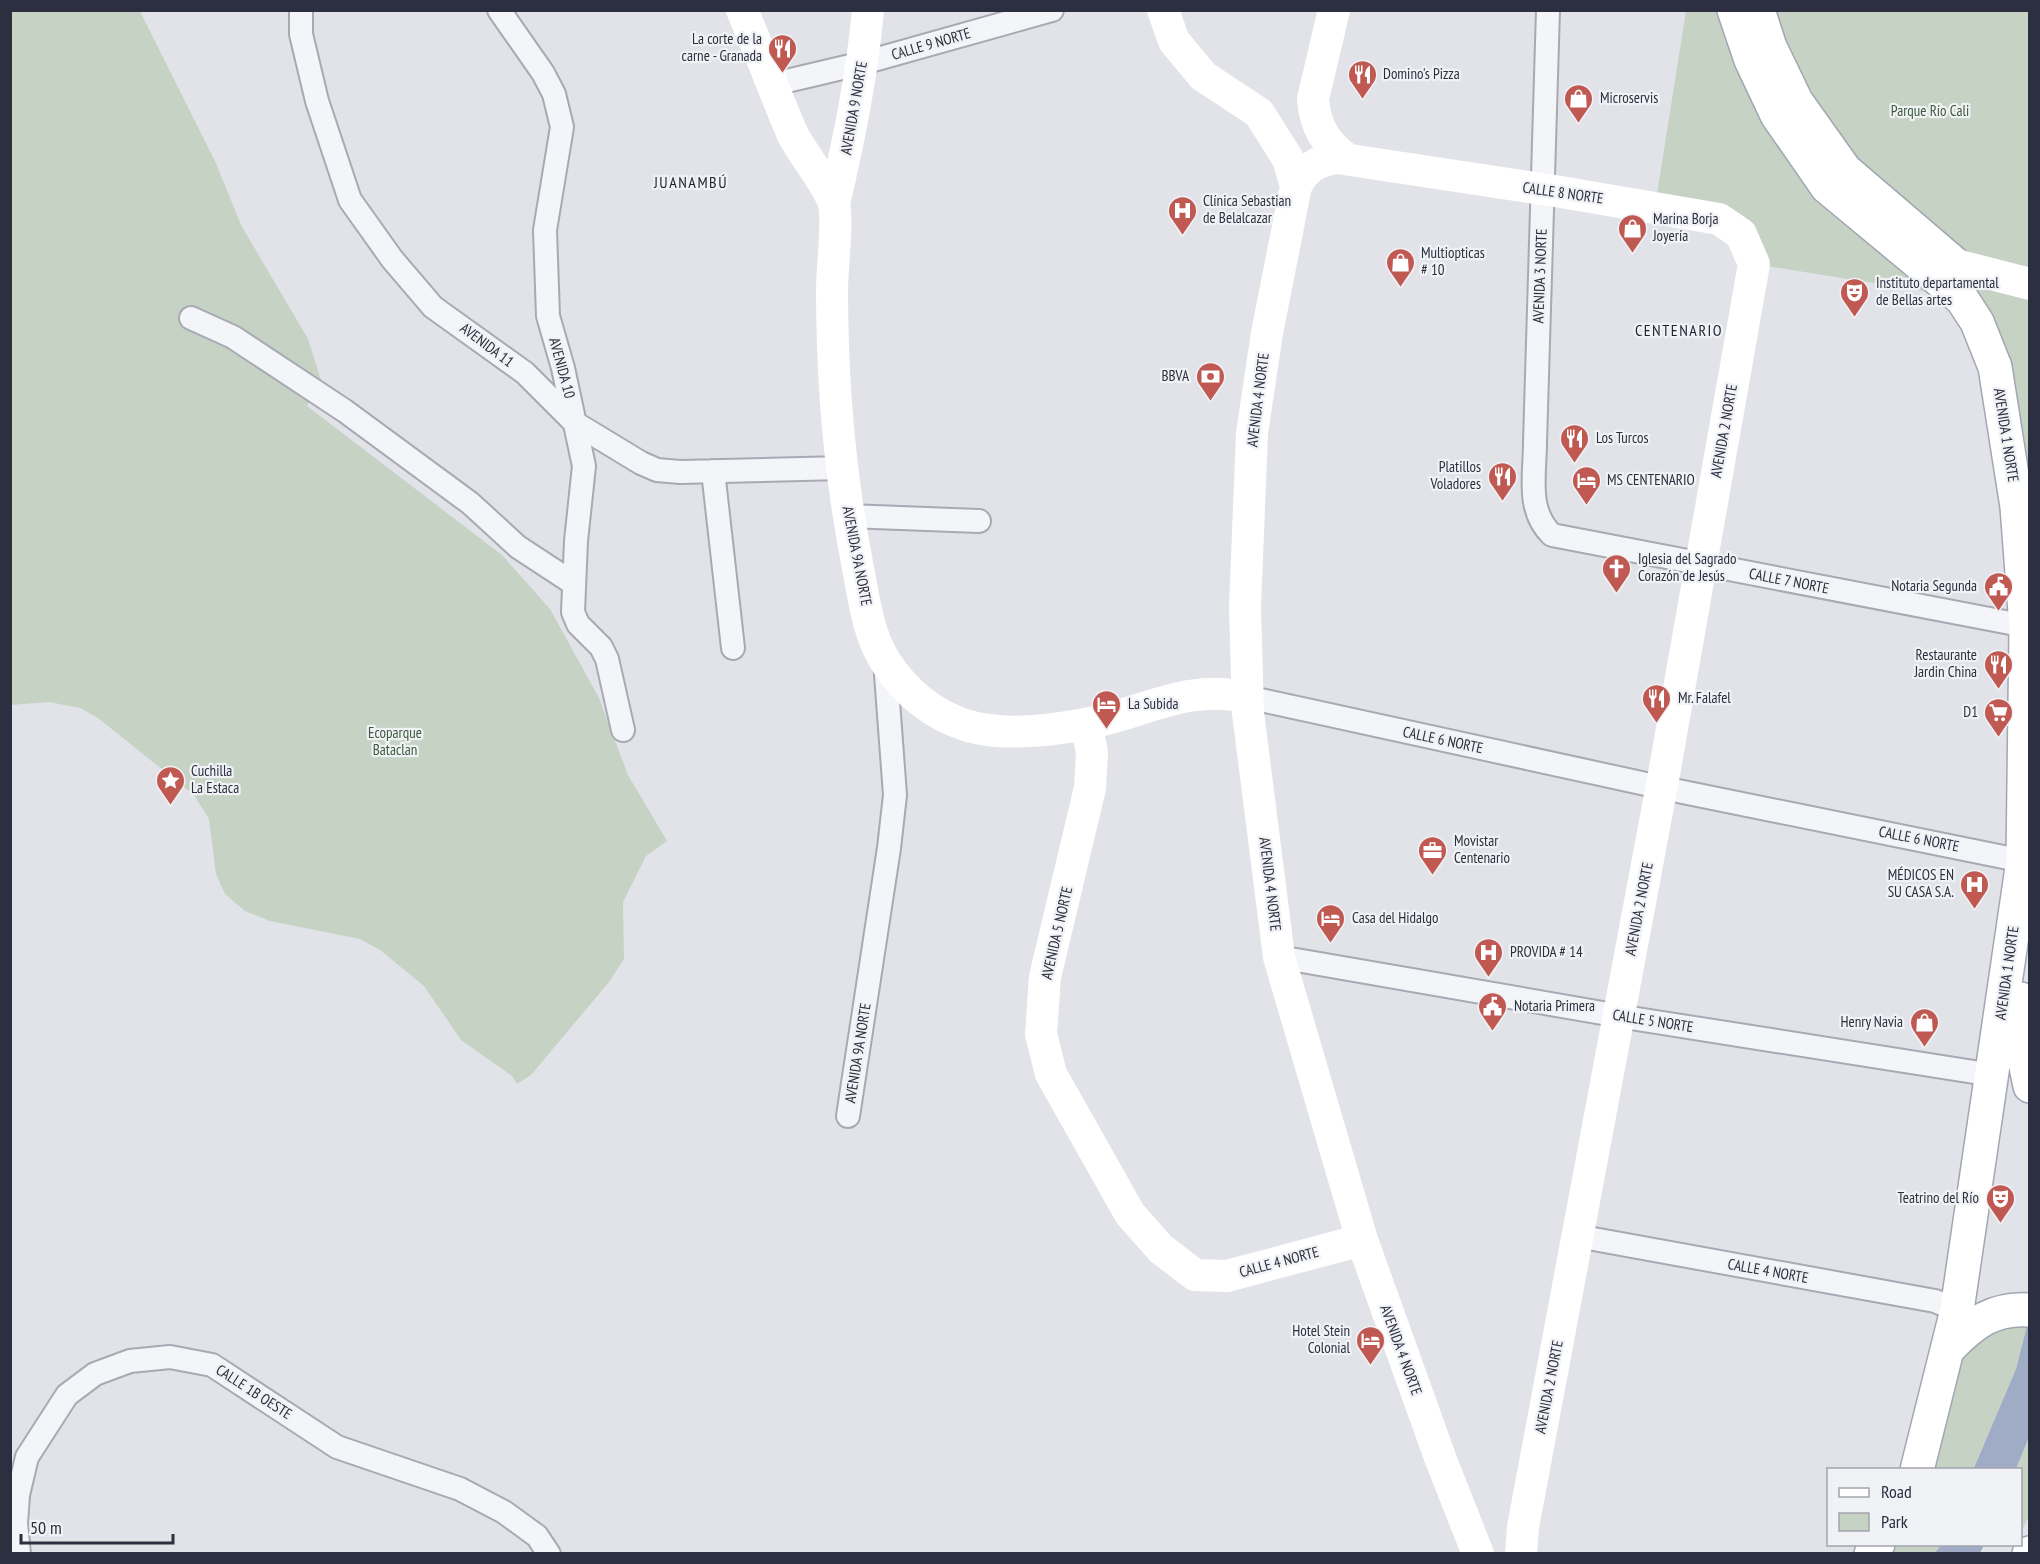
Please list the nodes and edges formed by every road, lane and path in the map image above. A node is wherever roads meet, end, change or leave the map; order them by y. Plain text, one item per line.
1 (301, 10) edge
2 (499, 10) edge
3 (742, 10) edge
4 (867, 10) edge
5 (1052, 10) edge
6 (1163, 10) edge
7 (1334, 10) edge
8 (1548, 10) edge
9 (1734, 10) edge
10 (1747, 10) edge
11 (1758, 10) edge
12 (1751, 60) junction
13 (863, 63) junction
14 (774, 84) junction
15 (1313, 99) junction
16 (1259, 113) junction
17 (1347, 159) junction
18 (1296, 186) junction
19 (1542, 189) junction
20 (834, 204) junction
21 (1754, 264) joint
22 (1956, 265) junction
23 (2020, 281) edge
24 (1962, 299) junction
25 (192, 318) dead end
26 (575, 423) junction
27 (842, 468) junction
28 (713, 471) junction
29 (848, 516) junction
30 (979, 521) dead end
31 (1552, 535) joint
32 (1701, 564) junction
33 (573, 583) junction
34 (2026, 626) junction
35 (733, 648) dead end
36 (885, 661) junction
37 (1247, 697) junction
38 (1086, 724) junction
39 (623, 730) dead end
40 (1662, 787) junction
41 (2023, 861) junction
42 (1279, 957) junction
43 (1619, 1015) junction
44 (1993, 1075) junction
45 (2030, 1086) edge
46 (848, 1116) dead end
47 (1577, 1236) junction
48 (1362, 1240) junction
49 (1195, 1275) joint
50 (2030, 1310) edge
51 (1956, 1330) junction
52 (1918, 1468) edge
53 (1522, 1540) edge
54 (1474, 1544) edge
55 (19, 1554) edge
56 (549, 1554) edge

1 - 26 street, AVENIDA 11
2 - 26 street, AVENIDA 10
3 - 14 main road
4 - 13 main road, AVENIDA 9 NORTE
5 - 13 street, CALLE 9 NORTE
6 - 16 main road
7 - 15 main road
8 - 19 street, AVENIDA 3 NORTE
9 - 12 main road
10 - 12 main road
11 - 22 main road
12 - 24 main road, AVENIDA 1 NORTE
13 - 14 street, CALLE 9 NORTE
13 - 20 main road, AVENIDA 9 NORTE
14 - 20 main road
15 - 16 main road
15 - 17 main road
16 - 18 main road
17 - 18 main road, CALLE 8 NORTE
17 - 19 main road, CALLE 8 NORTE
18 - 37 main road, AVENIDA 4 NORTE
19 - 21 main road, CALLE 8 NORTE
19 - 31 street, AVENIDA 3 NORTE
20 - 27 main road, AVENIDA 9A NORTE
21 - 32 main road, AVENIDA 2 NORTE
22 - 23 main road
22 - 24 main road
24 - 34 main road, AVENIDA 1 NORTE
25 - 33 street
26 - 28 street, AVENIDA 11
26 - 33 street, AVENIDA 10
27 - 28 street, AVENIDA 11
27 - 29 main road, AVENIDA 9A NORTE
28 - 35 street
29 - 30 street
29 - 36 main road, AVENIDA 9A NORTE
31 - 32 street, CALLE 7 NORTE
32 - 34 street, CALLE 7 NORTE
32 - 40 main road, AVENIDA 2 NORTE
33 - 39 street, AVENIDA 10
34 - 41 main road, AVENIDA 1 NORTE
36 - 38 main road, CALLE 6 NORTE
36 - 46 street, AVENIDA 9A NORTE
37 - 38 main road, CALLE 6 NORTE
37 - 40 street, CALLE 6 NORTE
37 - 42 main road, AVENIDA 4 NORTE
38 - 49 main road, AVENIDA 5 NORTE
40 - 41 street, CALLE 6 NORTE
40 - 43 main road, AVENIDA 2 NORTE
41 - 44 main road, AVENIDA 1 NORTE
41 - 45 main road
42 - 43 street, CALLE 5 NORTE
42 - 48 main road, AVENIDA 4 NORTE
43 - 44 street, CALLE 5 NORTE
43 - 47 main road, AVENIDA 2 NORTE
44 - 51 main road, AVENIDA 1 NORTE
47 - 51 street, CALLE 4 NORTE
47 - 53 main road, AVENIDA 2 NORTE
48 - 49 main road, CALLE 4 NORTE
48 - 54 main road, AVENIDA 4 NORTE
50 - 51 main road
51 - 52 main road, AVENIDA 1 NORTE
53 - 54 main road
55 - 56 street, CALLE 1B OESTE

